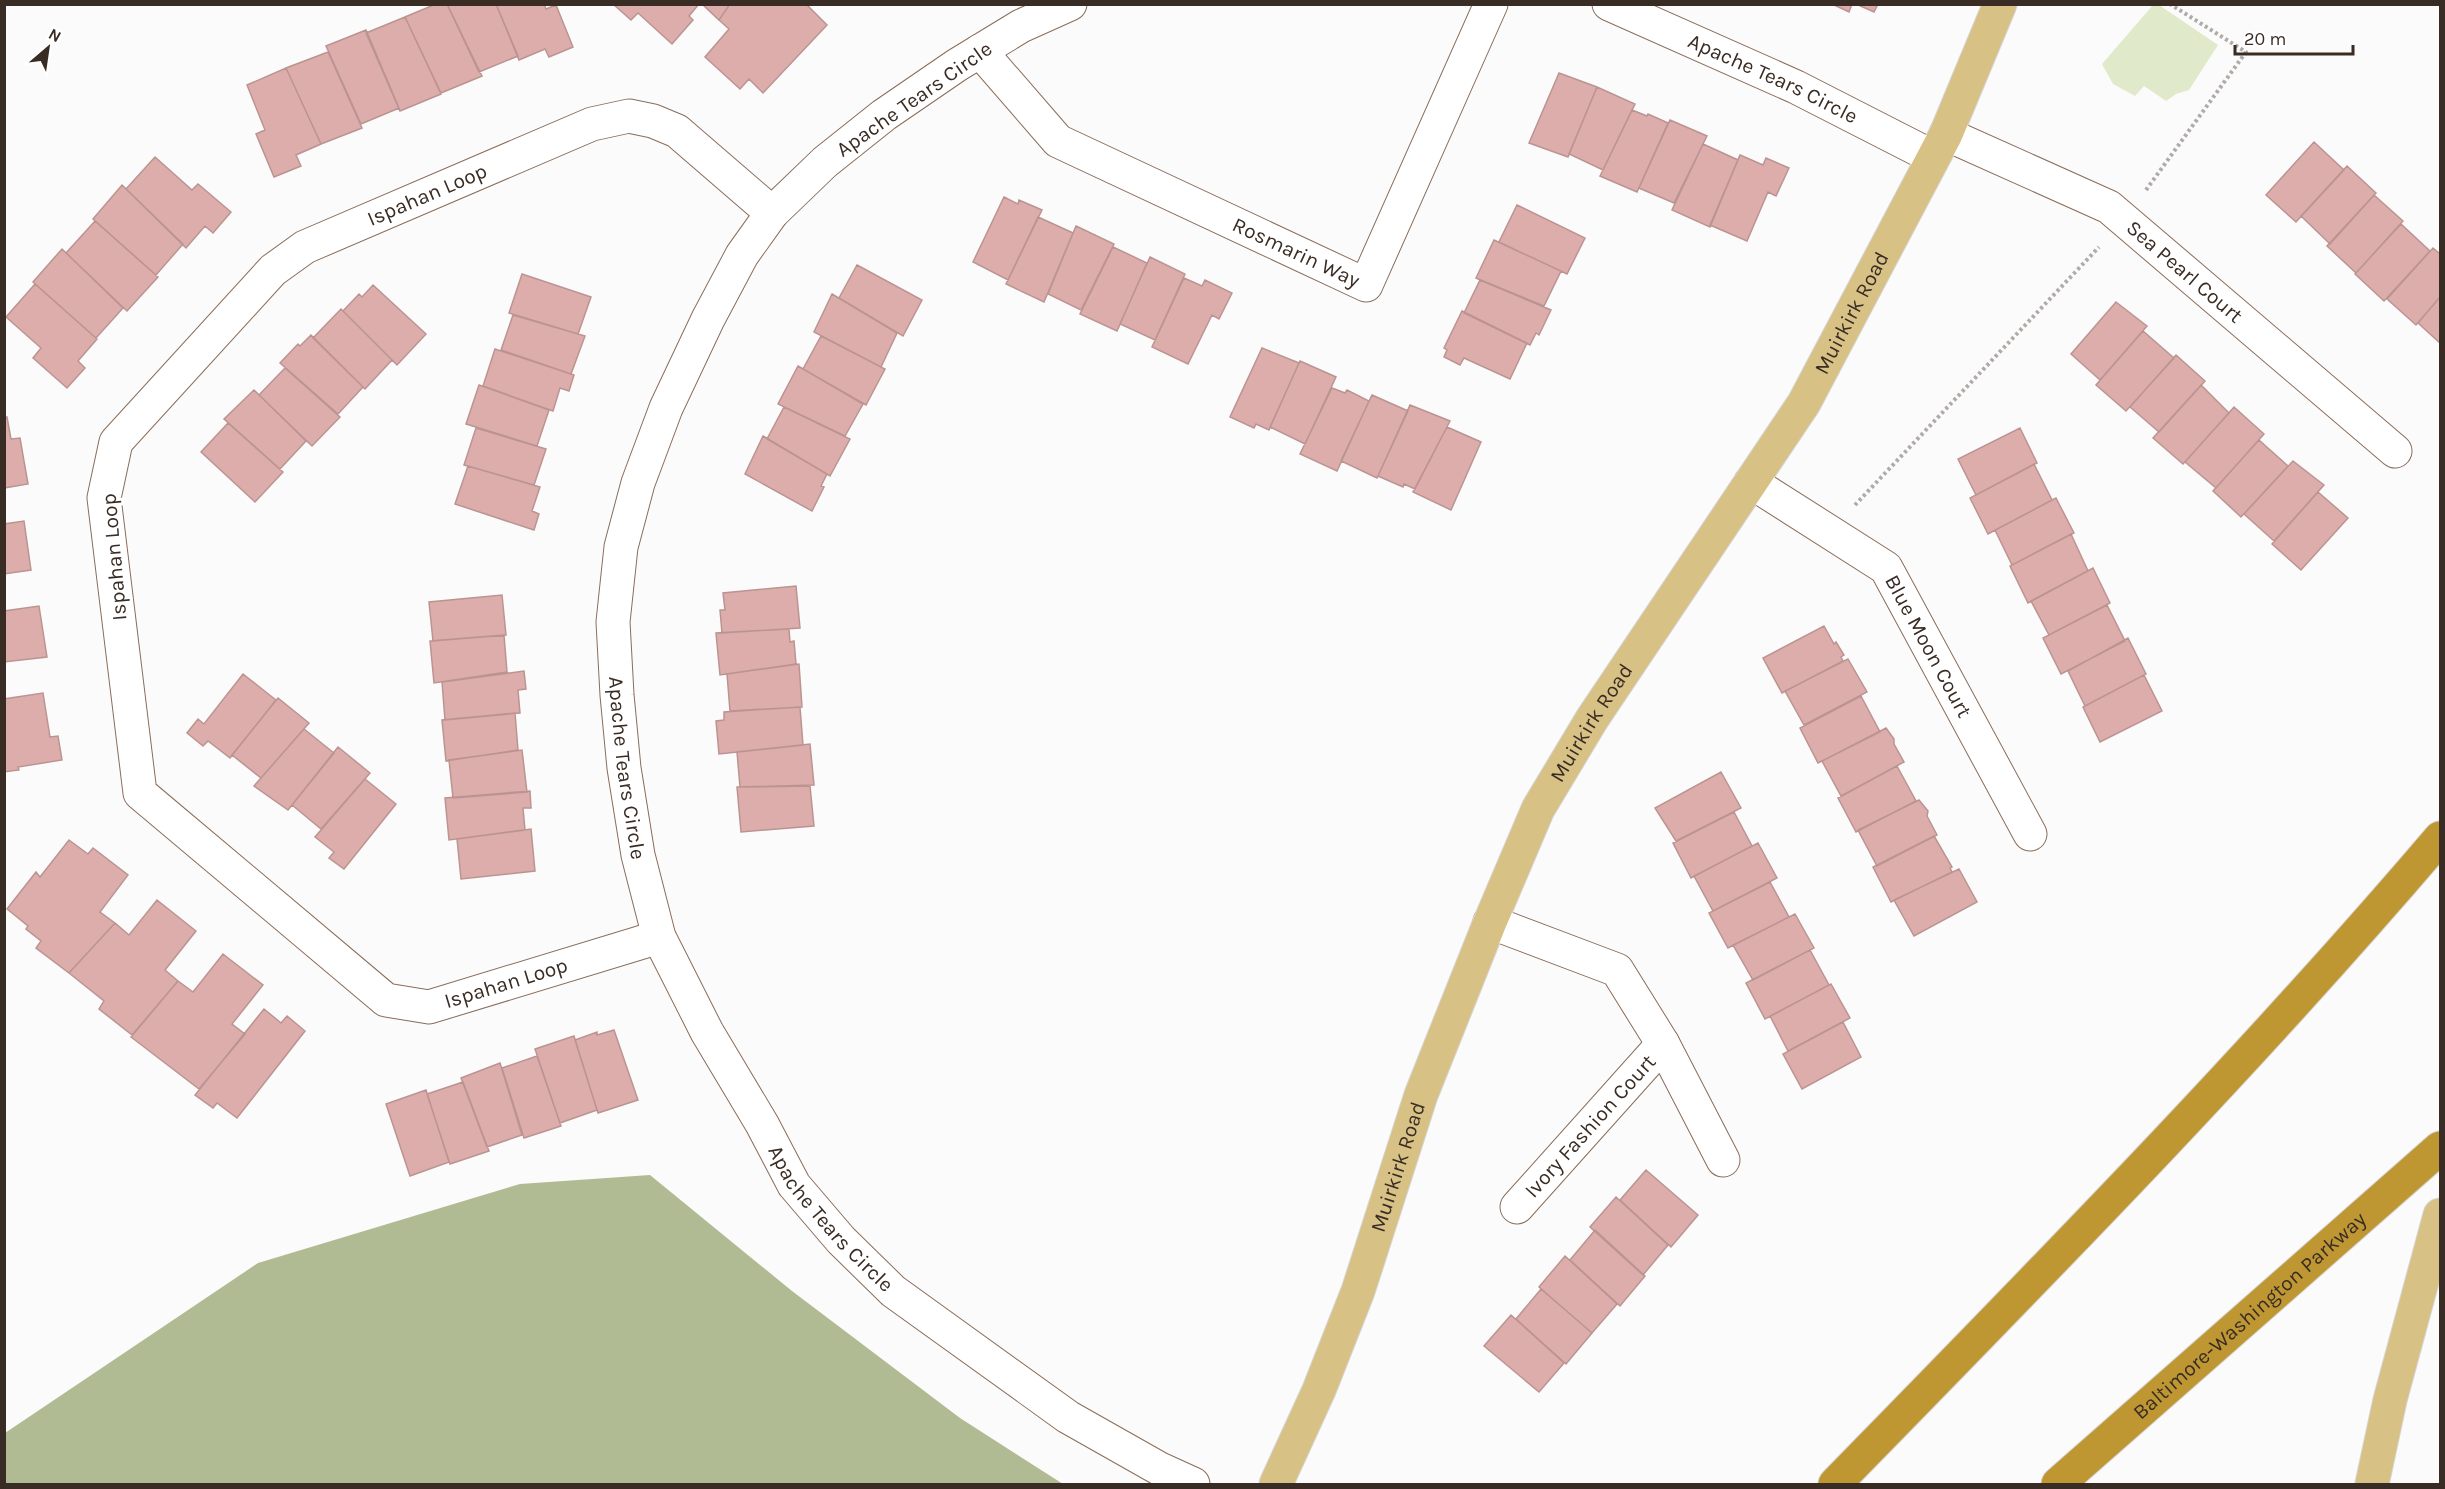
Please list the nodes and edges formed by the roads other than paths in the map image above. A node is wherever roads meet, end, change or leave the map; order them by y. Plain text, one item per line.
1 (1071, 4) edge
2 (1491, 4) edge
3 (1609, 4) edge
4 (2000, 4) edge
5 (980, 51) junction
6 (1939, 146) junction
7 (772, 213) junction
8 (2395, 451) dead end
9 (1751, 482) junction
10 (2030, 834) dead end
11 (2440, 838) edge
12 (1490, 922) junction
13 (659, 937) junction
14 (1663, 1044) junction
15 (2440, 1148) edge
16 (1723, 1160) dead end
17 (1517, 1207) dead end
18 (2440, 1215) edge
19 (1193, 1485) edge
20 (1276, 1485) edge
21 (1835, 1485) edge
22 (2058, 1485) edge
23 (2372, 1485) edge

1 - 5 street, Apache Tears Circle
2 - 5 street, Rosmarin Way
3 - 6 street, Apache Tears Circle
4 - 6 main road, Muirkirk Road
5 - 7 street, Apache Tears Circle
6 - 8 street, Sea Pearl Court
6 - 9 main road, Muirkirk Road
7 - 13 street, Apache Tears Circle
7 - 13 street, Ispahan Loop
9 - 10 street, Blue Moon Court
9 - 12 main road, Muirkirk Road
11 - 21 highway
12 - 14 street, Ivory Fashion Court
12 - 20 main road, Muirkirk Road
13 - 19 street, Apache Tears Circle
14 - 16 street, Ivory Fashion Court
14 - 17 street, Ivory Fashion Court
15 - 22 highway, Baltimore-Washington Parkway
18 - 23 main road

